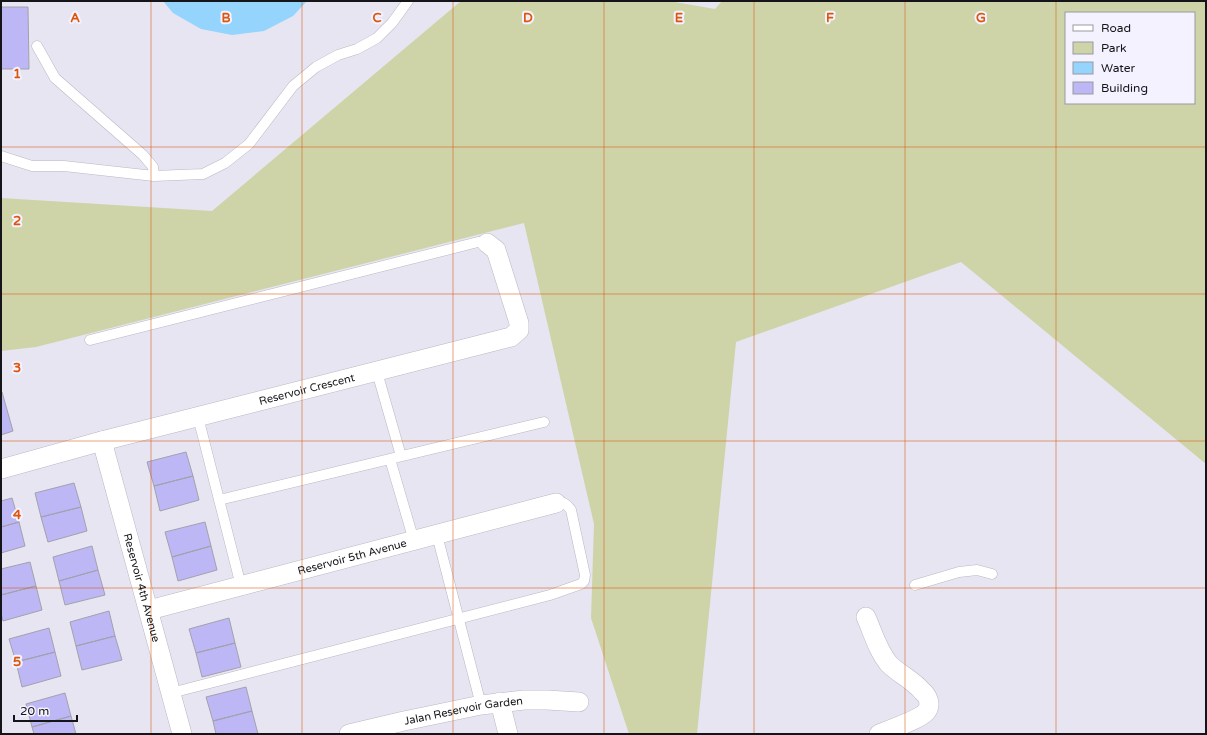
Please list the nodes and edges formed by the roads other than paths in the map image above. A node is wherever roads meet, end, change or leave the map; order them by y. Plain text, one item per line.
1 (408, 1) edge
2 (37, 46) dead end
3 (1, 156) edge
4 (154, 176) junction
5 (488, 243) joint
6 (90, 340) dead end
7 (377, 372) junction
8 (198, 417) junction
9 (544, 422) dead end
10 (102, 441) junction
11 (401, 456) junction
12 (390, 459) junction
13 (1, 469) edge
14 (219, 500) junction
15 (556, 503) joint
16 (437, 535) junction
17 (414, 541) junction
18 (992, 574) dead end
19 (915, 585) dead end
20 (241, 586) junction
21 (148, 610) junction
22 (459, 618) junction
23 (866, 618) dead end
24 (171, 693) junction
25 (500, 702) junction
26 (578, 702) dead end
27 (481, 705) junction
28 (907, 730) edge
29 (182, 734) edge
30 (349, 734) edge
31 (508, 734) edge
32 (879, 734) edge

1 - 4 lane
2 - 4 lane
3 - 4 lane
5 - 6 lane
5 - 7 street, Reservoir Crescent
7 - 8 street, Reservoir Crescent
7 - 11 lane
8 - 10 street, Reservoir Crescent
8 - 14 lane
9 - 11 lane
10 - 13 street, Reservoir Crescent
10 - 21 street, Reservoir 4th Avenue
11 - 12 lane
12 - 14 lane
12 - 17 lane
14 - 20 lane
15 - 16 street, Reservoir 5th Avenue
15 - 22 lane
16 - 17 street, Reservoir 5th Avenue
16 - 22 lane
17 - 20 street, Reservoir 5th Avenue
18 - 19 lane
20 - 21 street, Reservoir 5th Avenue
21 - 24 street, Reservoir 4th Avenue
22 - 24 lane
22 - 27 lane
23 - 28 street
24 - 29 street, Reservoir 4th Avenue
25 - 26 street, Jalan Reservoir Garden
25 - 27 street, Jalan Reservoir Garden
25 - 31 street
27 - 30 street, Jalan Reservoir Garden
28 - 32 street

